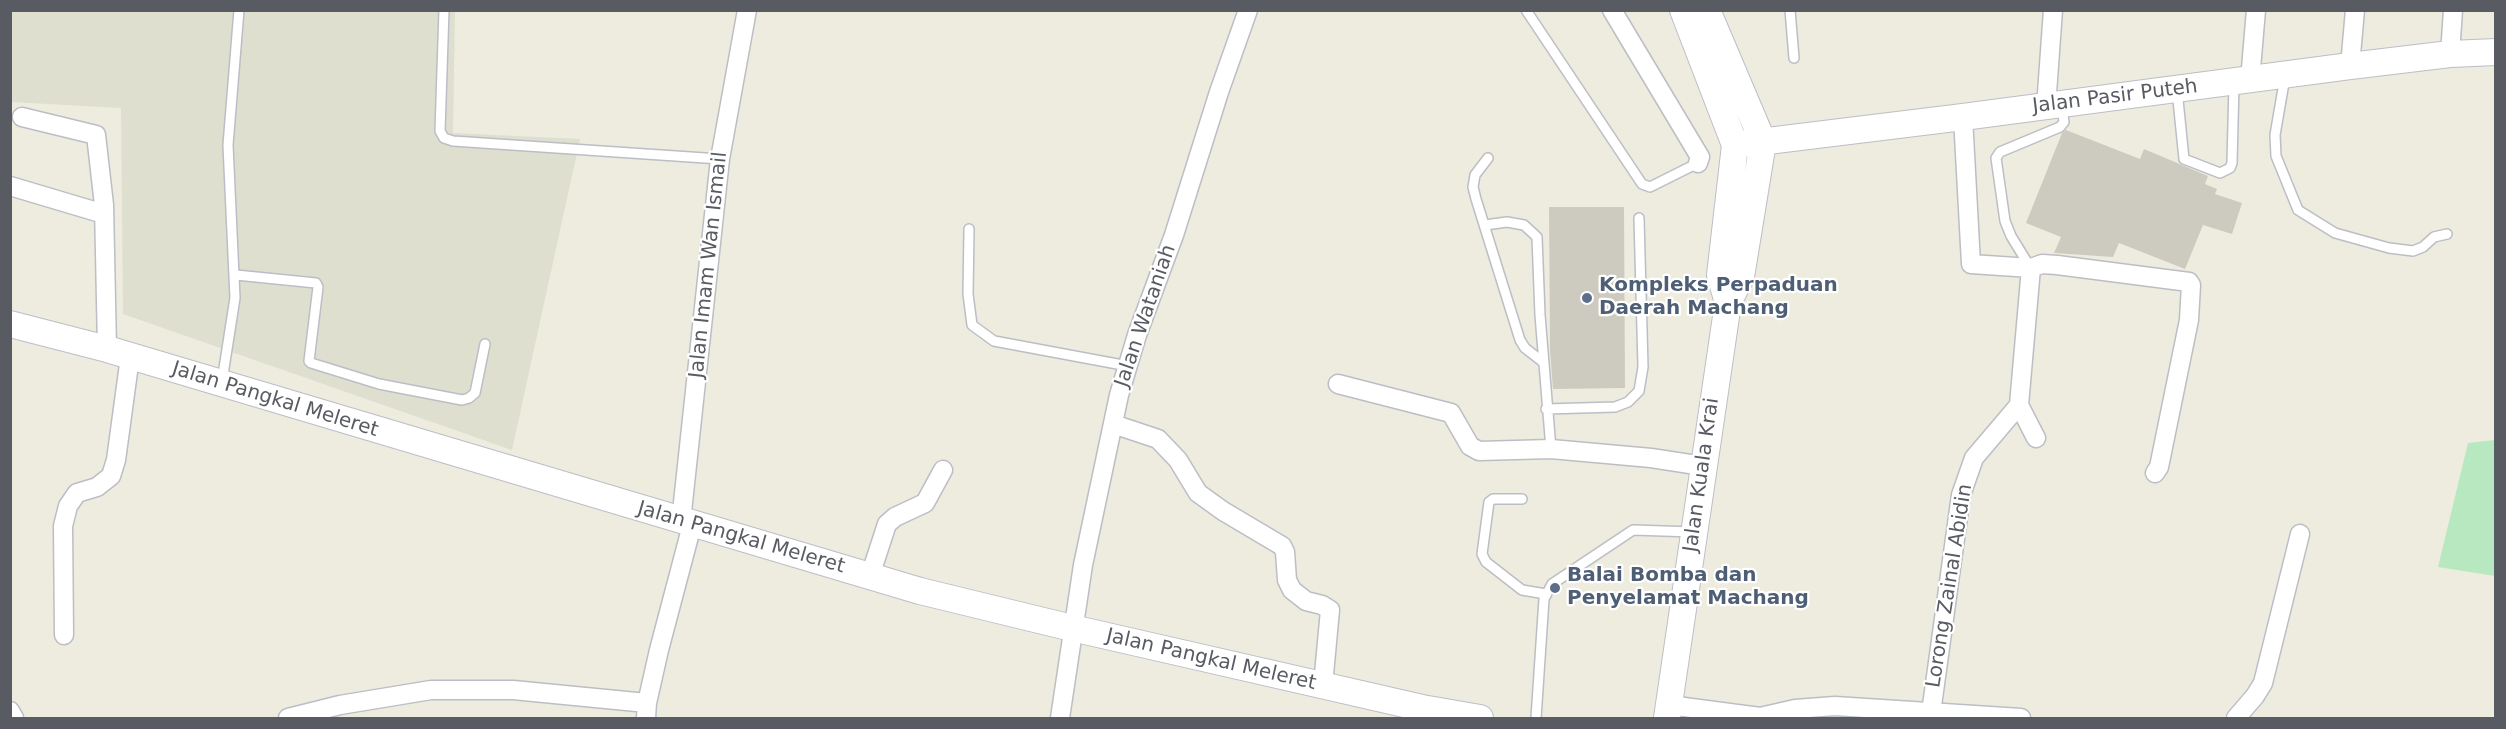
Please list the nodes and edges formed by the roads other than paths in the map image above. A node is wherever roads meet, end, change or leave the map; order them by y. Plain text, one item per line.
1 (239, 10) edge
2 (444, 10) edge
3 (747, 10) edge
4 (1248, 10) edge
5 (1526, 10) edge
6 (1612, 10) edge
7 (1683, 10) edge
8 (1707, 10) edge
9 (1790, 10) edge
10 (2054, 10) edge
11 (2256, 10) edge
12 (2355, 10) edge
13 (2452, 10) edge
14 (2496, 52) edge
15 (2450, 54) junction
16 (1794, 58) dead end
17 (2350, 66) junction
18 (2285, 75) junction
19 (2242, 81) junction
20 (2177, 90) junction
21 (2054, 105) junction
22 (22, 117) dead end
23 (1963, 117) junction
24 (1763, 142) junction
25 (1735, 145) junction
26 (1488, 158) dead end
27 (720, 159) junction
28 (1698, 163) joint
29 (10, 186) edge
30 (104, 214) junction
31 (1639, 218) dead end
32 (1485, 225) junction
33 (969, 230) dead end
34 (2447, 234) dead end
35 (2031, 268) junction
36 (236, 275) junction
37 (1728, 303) junction
38 (10, 324) edge
39 (485, 344) dead end
40 (118, 353) junction
41 (1543, 362) junction
42 (1128, 366) junction
43 (222, 384) junction
44 (1338, 384) dead end
45 (2019, 405) junction
46 (1546, 409) junction
47 (1113, 424) junction
48 (2036, 438) dead end
49 (1551, 449) junction
50 (1703, 466) junction
51 (944, 470) dead end
52 (2155, 473) dead end
53 (1522, 499) dead end
54 (687, 523) junction
55 (1694, 532) junction
56 (2300, 534) dead end
57 (870, 576) junction
58 (1546, 594) junction
59 (1072, 628) junction
60 (64, 635) dead end
61 (1323, 686) junction
62 (10, 711) edge
63 (647, 711) edge
64 (1668, 712) edge
65 (1931, 713) junction
66 (14, 718) edge
67 (288, 718) edge
68 (1060, 718) edge
69 (1480, 718) edge
70 (1536, 718) edge
71 (2016, 718) edge
72 (2236, 718) edge

1 - 36 lane
2 - 27 lane
3 - 27 street, Jalan Imam Wan Ismail
4 - 42 street, Jalan Wataniah
5 - 28 lane
6 - 28 street
7 - 25 main road
8 - 24 main road
9 - 16 lane
10 - 21 street
11 - 19 street
12 - 17 street
13 - 15 street
14 - 15 main road, Jalan Pasir Puteh
15 - 17 main road, Jalan Pasir Puteh
17 - 18 main road, Jalan Pasir Puteh
18 - 19 main road, Jalan Pasir Puteh
18 - 34 lane
19 - 20 main road, Jalan Pasir Puteh
19 - 20 lane
20 - 21 main road, Jalan Pasir Puteh
21 - 23 main road, Jalan Pasir Puteh
21 - 35 lane
22 - 30 street
23 - 24 main road, Jalan Pasir Puteh
23 - 35 street
24 - 25 main road, Jalan Pasir Puteh
24 - 37 main road, Jalan Kuala Krai
25 - 37 main road, Jalan Kuala Krai
26 - 32 lane
27 - 54 street, Jalan Imam Wan Ismail
29 - 30 street
30 - 40 street
31 - 46 lane
32 - 41 lane
32 - 41 lane
33 - 42 lane
35 - 45 street
35 - 52 street
36 - 39 lane
36 - 43 lane
37 - 50 main road, Jalan Kuala Krai
38 - 40 main road, Jalan Pangkal Meleret
40 - 43 main road, Jalan Pangkal Meleret
40 - 60 street
41 - 46 lane
42 - 47 street, Jalan Wataniah
43 - 54 main road, Jalan Pangkal Meleret
44 - 49 street
45 - 48 street
45 - 65 street, Lorong Zainal Abidin
46 - 49 lane
47 - 59 street, Jalan Wataniah
47 - 61 street
49 - 50 street
50 - 55 main road, Jalan Kuala Krai
51 - 57 street
53 - 58 lane
54 - 57 main road, Jalan Pangkal Meleret
54 - 63 street, Jalan Imam Wan Ismail
55 - 58 lane
55 - 64 main road, Jalan Kuala Krai
56 - 72 street
57 - 59 main road, Jalan Pangkal Meleret
58 - 70 lane
59 - 61 main road, Jalan Pangkal Meleret
59 - 68 street, Jalan Wataniah
61 - 69 main road, Jalan Pangkal Meleret
62 - 66 street
63 - 67 street
64 - 65 street
65 - 71 street

